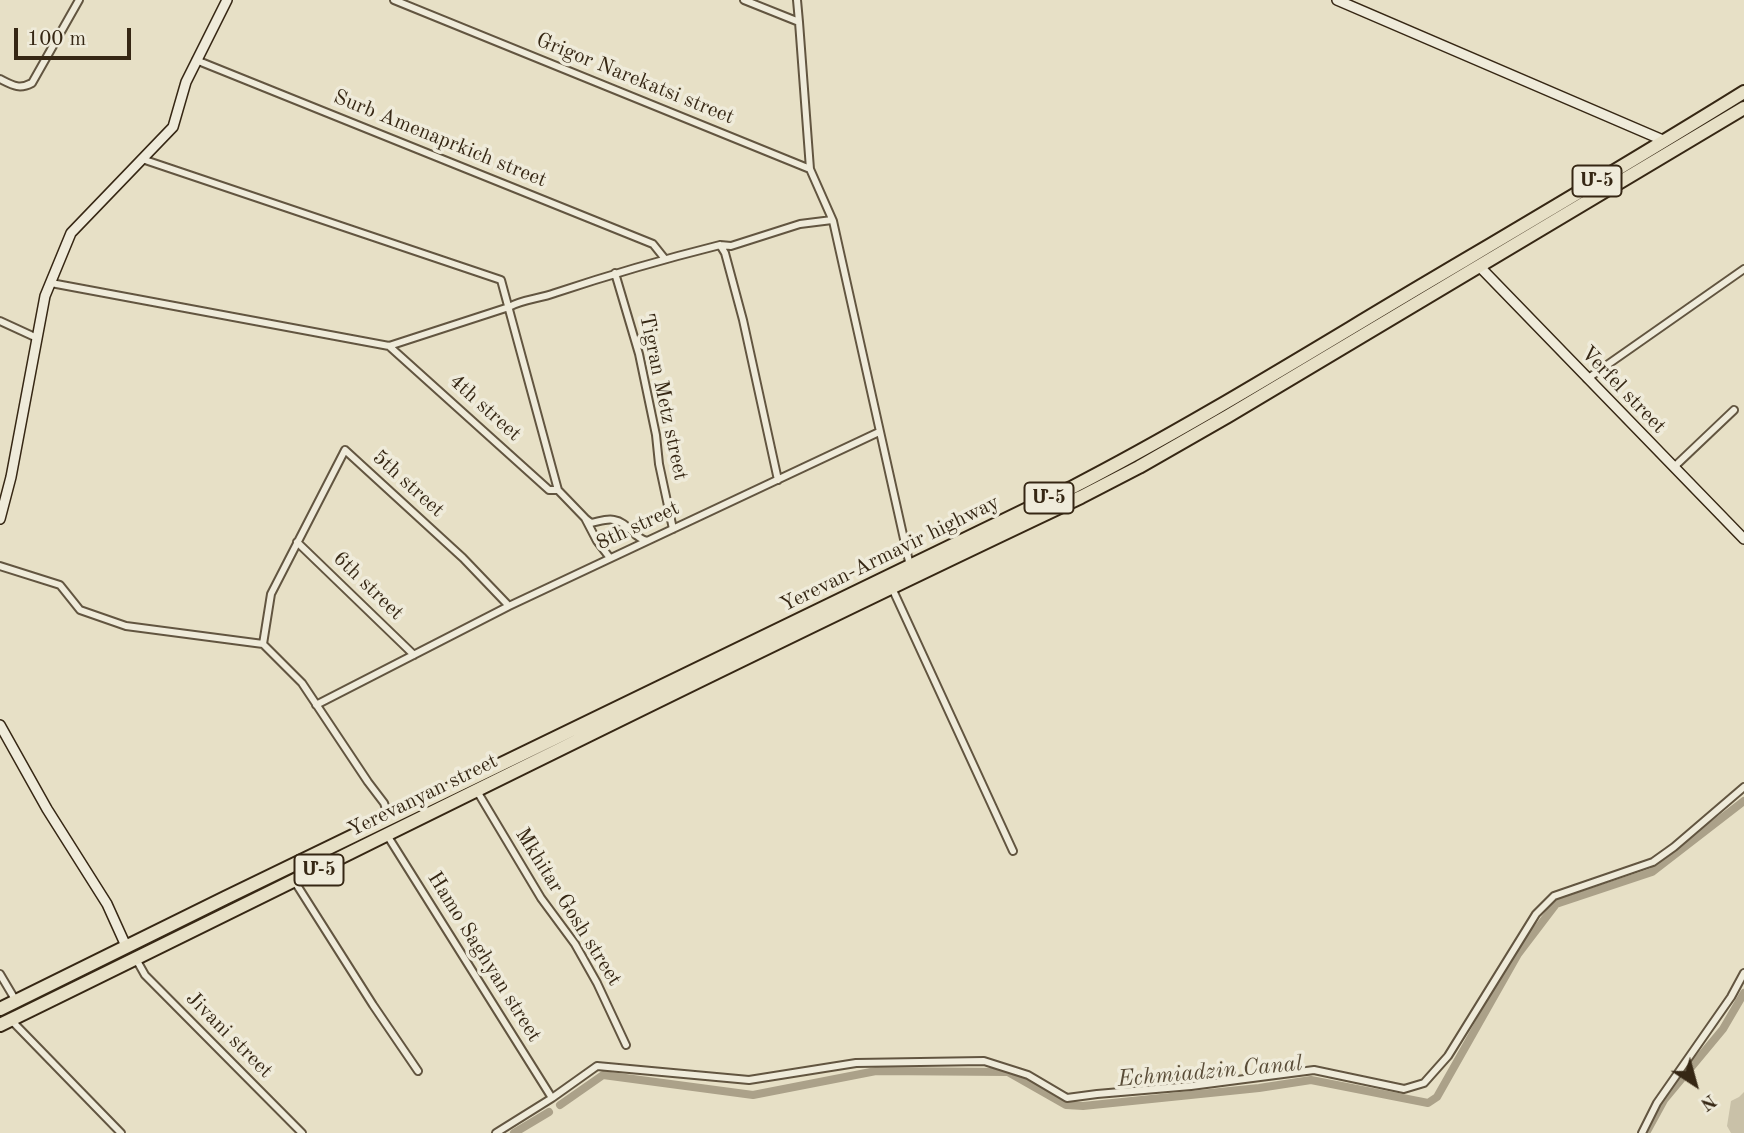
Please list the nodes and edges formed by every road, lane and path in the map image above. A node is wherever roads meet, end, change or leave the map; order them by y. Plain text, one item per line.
1 (79, 0) edge
2 (228, 0) edge
3 (394, 0) edge
4 (744, 0) edge
5 (797, 0) edge
6 (1336, 0) edge
7 (799, 22) junction
8 (196, 60) junction
9 (0, 79) edge
10 (1744, 92) edge
11 (1744, 108) edge
12 (1665, 141) junction
13 (142, 159) junction
14 (810, 169) junction
15 (832, 221) junction
16 (720, 245) junction
17 (665, 259) junction
18 (1479, 266) junction
19 (1744, 269) edge
20 (615, 273) junction
21 (1451, 275) junction
22 (51, 283) junction
23 (1424, 291) junction
24 (509, 307) junction
25 (0, 321) edge
26 (37, 338) junction
27 (389, 346) junction
28 (1587, 379) junction
29 (1734, 410) dead end
30 (879, 432) junction
31 (1674, 467) junction
32 (778, 480) junction
33 (558, 490) junction
34 (585, 517) junction
35 (0, 519) edge
36 (673, 529) junction
37 (1744, 539) edge
38 (648, 541) junction
39 (298, 542) junction
40 (610, 558) junction
41 (0, 566) edge
42 (910, 566) junction
43 (892, 588) junction
44 (509, 606) junction
45 (263, 644) junction
46 (414, 655) junction
47 (316, 705) junction
48 (636, 706) junction
49 (0, 725) edge
50 (1744, 787) edge
51 (477, 791) junction
52 (390, 819) junction
53 (387, 835) junction
54 (1013, 851) dead end
55 (295, 882) junction
56 (214, 903) junction
57 (220, 918) junction
58 (126, 946) junction
59 (136, 959) junction
60 (1744, 973) edge
61 (0, 974) edge
62 (16, 1001) junction
63 (0, 1009) edge
64 (6, 1023) edge
65 (626, 1045) dead end
66 (418, 1071) dead end
67 (552, 1098) junction
68 (121, 1133) edge
69 (302, 1133) edge
70 (496, 1133) edge
71 (1642, 1133) edge

1 - 9 street
2 - 8 main road
3 - 14 street, Grigor Narekatsi street
4 - 7 street
5 - 7 street
6 - 12 main road
7 - 14 street
8 - 13 main road
8 - 17 street, Surb Amenaprkich street
10 - 12 highway, Մ-5
11 - 18 highway, Մ-5
12 - 21 highway, Մ-5
13 - 22 main road
13 - 24 street
14 - 15 street
15 - 16 street
15 - 30 street
16 - 17 street
16 - 32 street
17 - 20 street
18 - 21 highway, Մ-5
18 - 28 main road, Verfel street
19 - 28 street
20 - 24 street
20 - 36 street, Tigran Metz street
21 - 23 highway, Yerevan-Armavir highway / Մ-5
22 - 26 main road
22 - 27 street
23 - 42 highway, Yerevan-Armavir highway / Մ-5
23 - 43 highway, Yerevan-Armavir highway / Մ-5
24 - 27 street
24 - 33 street
25 - 26 street
26 - 35 main road
27 - 33 street, 4th street
28 - 31 main road, Verfel street
29 - 31 street
30 - 32 street, 8th street
30 - 42 street
31 - 37 main road, Verfel street
32 - 36 street, 8th street
33 - 34 street, 4th street
34 - 38 street
34 - 40 street, 4th street
36 - 38 street, 8th street
38 - 40 street, 8th street
39 - 44 street, 5th street
39 - 45 street, 5th street
39 - 46 street, 6th street
40 - 44 street, 8th street
41 - 45 street
42 - 48 highway, Yerevan-Armavir highway / Մ-5
43 - 48 highway, Yerevan-Armavir highway / Մ-5
43 - 54 street
44 - 46 street, 8th street
45 - 47 street
46 - 47 street, 8th street
47 - 52 street
48 - 51 highway, Yerevanyan street / Մ-5
48 - 52 highway, Yerevanyan street / Մ-5
49 - 58 main road
50 - 67 street
51 - 53 highway, Yerevanyan street / Մ-5
51 - 65 street, Mkhitar Gosh street
52 - 56 highway, Yerevanyan street / Մ-5
53 - 55 highway, Yerevanyan street / Մ-5
53 - 67 street, Hamo Saghyan street
55 - 57 highway, Yerevanyan street / Մ-5
55 - 66 street
56 - 57 highway
56 - 58 highway, Yerevanyan street / Մ-5
57 - 59 highway, Yerevanyan street / Մ-5
58 - 62 highway, Yerevanyan street / Մ-5
59 - 64 highway, Yerevanyan street / Մ-5
59 - 69 street, Jivani street
60 - 71 street
61 - 62 street
62 - 63 highway, Yerevanyan street / Մ-5
64 - 68 street
67 - 70 street

